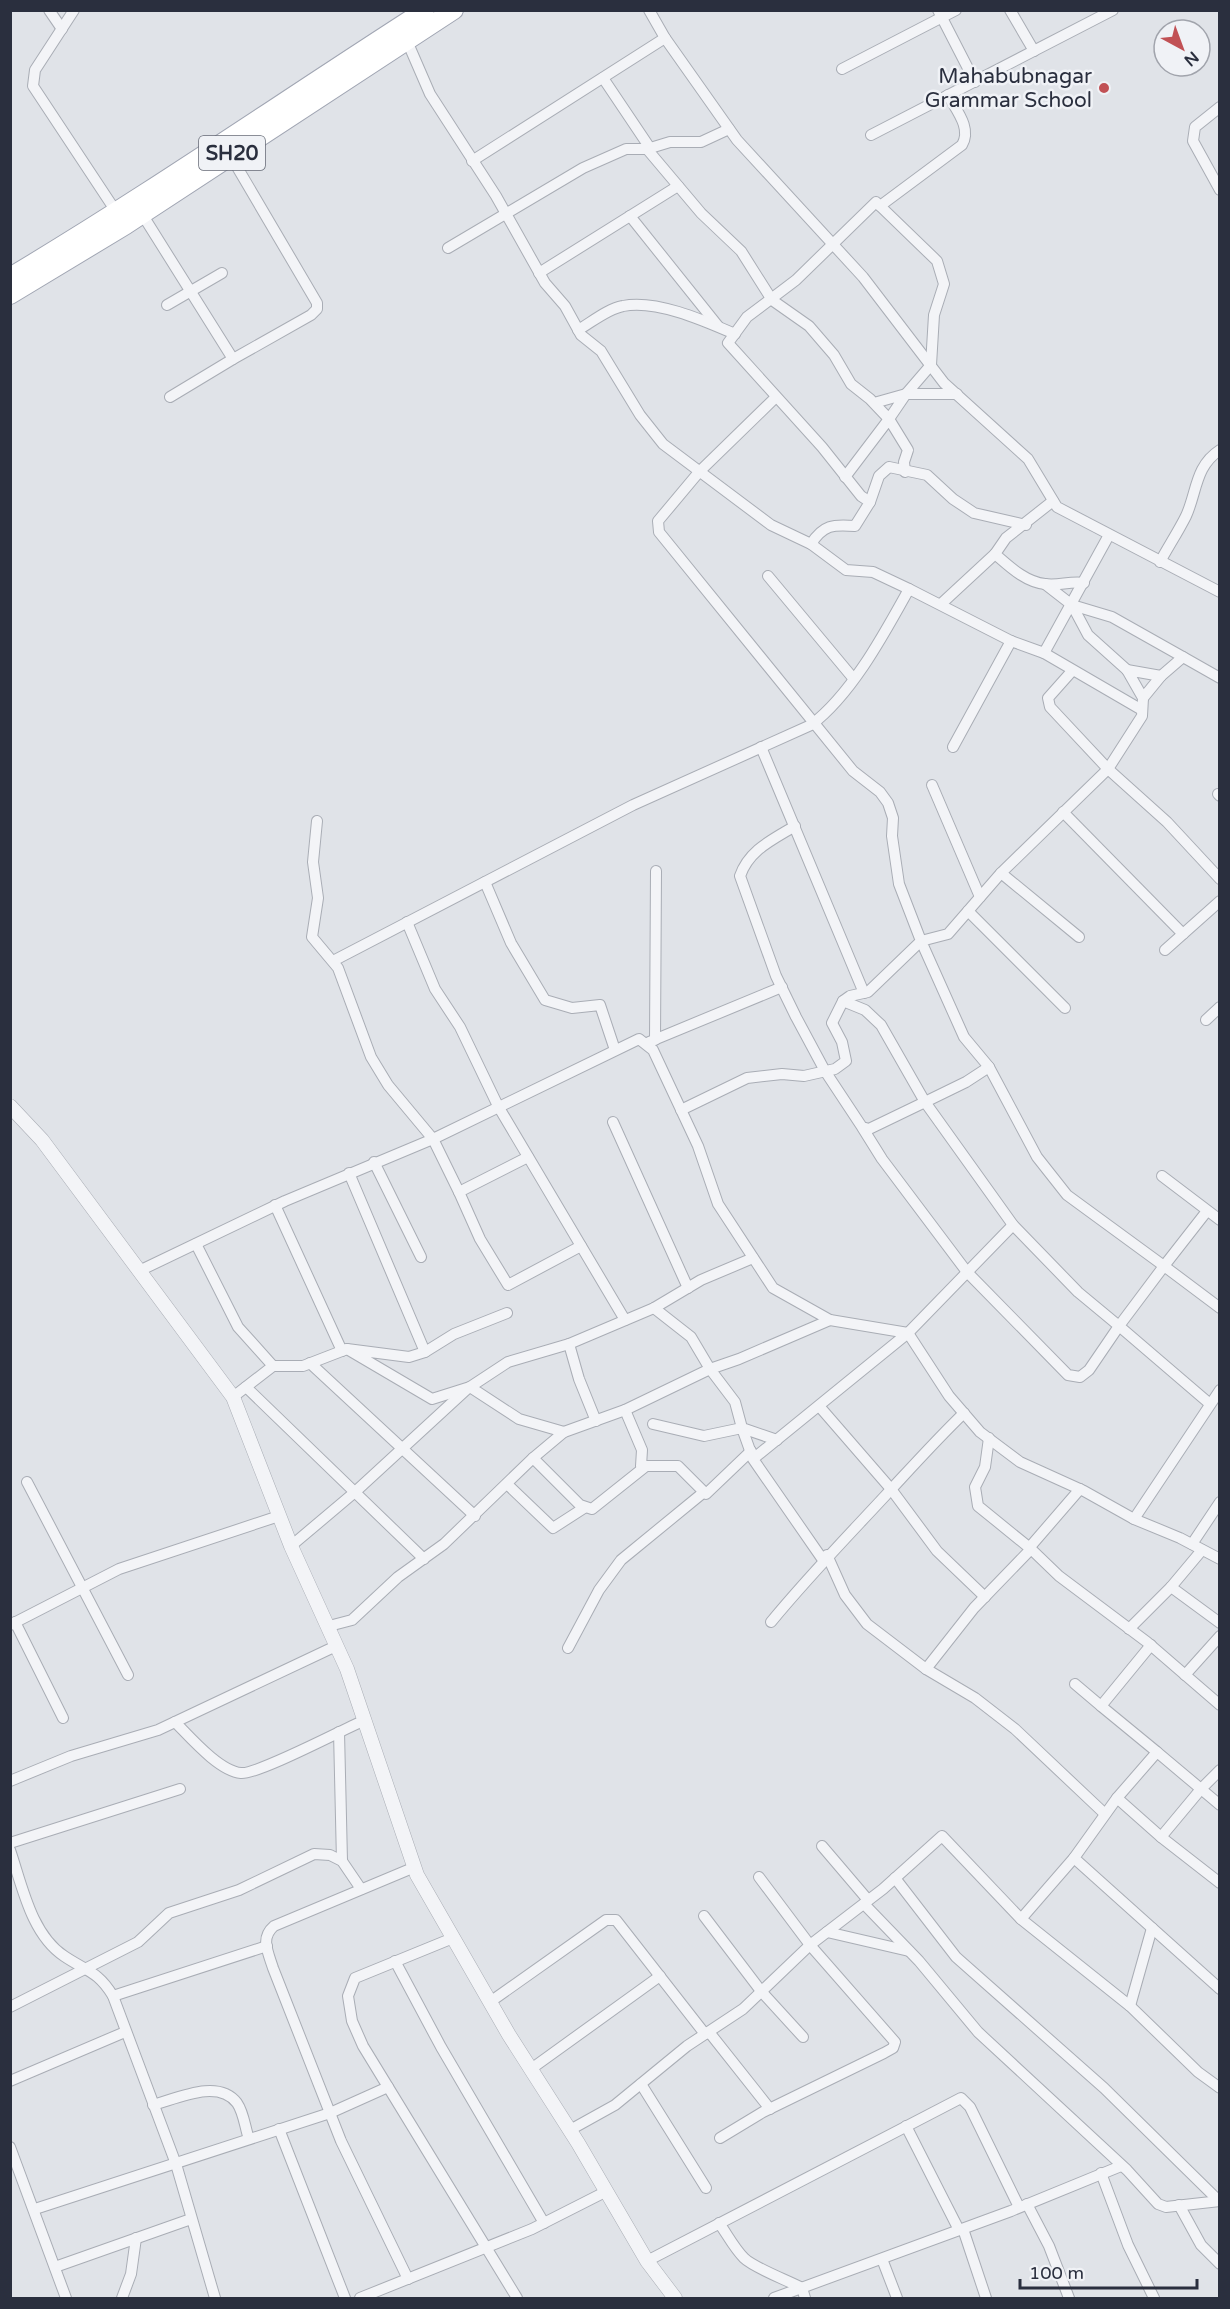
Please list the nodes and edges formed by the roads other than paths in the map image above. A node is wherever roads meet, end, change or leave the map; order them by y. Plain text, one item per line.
1 (49, 10) edge
2 (74, 10) edge
3 (425, 10) edge
4 (454, 10) edge
5 (649, 10) edge
6 (956, 10) edge
7 (1010, 10) edge
8 (1113, 10) edge
9 (939, 14) edge
10 (62, 29) junction
11 (665, 38) junction
12 (406, 40) junction
13 (1034, 51) junction
14 (842, 69) dead end
15 (603, 78) junction
16 (975, 82) junction
17 (948, 96) junction
18 (1220, 107) edge
19 (729, 129) junction
20 (871, 135) dead end
21 (649, 149) junction
22 (230, 155) junction
23 (1220, 159) edge
24 (472, 161) junction
25 (1209, 167) junction
26 (678, 186) junction
27 (1220, 190) edge
28 (880, 206) junction
29 (117, 213) junction
30 (506, 213) junction
31 (142, 214) junction
32 (630, 216) junction
33 (833, 244) junction
34 (448, 248) dead end
35 (222, 273) dead end
36 (539, 273) junction
37 (10, 277) edge
38 (191, 290) junction
39 (10, 295) edge
40 (772, 300) junction
41 (167, 305) dead end
42 (718, 327) junction
43 (578, 330) junction
44 (735, 334) junction
45 (233, 359) junction
46 (931, 365) junction
47 (906, 394) junction
48 (957, 394) junction
49 (170, 397) dead end
50 (775, 398) junction
51 (874, 403) junction
52 (890, 419) junction
53 (1220, 450) edge
54 (699, 472) junction
55 (905, 472) junction
56 (845, 477) junction
57 (1053, 501) junction
58 (870, 502) junction
59 (1026, 525) junction
60 (1109, 535) junction
61 (811, 544) junction
62 (995, 554) junction
63 (1160, 562) junction
64 (768, 576) dead end
65 (1084, 583) junction
66 (1045, 584) junction
67 (909, 589) junction
68 (1220, 592) edge
69 (942, 604) junction
70 (1072, 605) junction
71 (1011, 641) junction
72 (1044, 653) junction
73 (1183, 657) junction
74 (1072, 670) junction
75 (1127, 670) junction
76 (1161, 676) junction
77 (853, 678) junction
78 (1220, 678) edge
79 (1143, 698) junction
80 (1142, 710) junction
81 (814, 723) junction
82 (761, 747) junction
83 (953, 747) dead end
84 (1108, 770) junction
85 (932, 785) dead end
86 (1063, 812) junction
87 (317, 821) dead end
88 (795, 826) junction
89 (656, 871) dead end
90 (1001, 873) junction
91 (1220, 879) edge
92 (485, 882) junction
93 (980, 897) junction
94 (1220, 901) edge
95 (968, 911) junction
96 (407, 922) junction
97 (1183, 934) junction
98 (1079, 937) dead end
99 (921, 941) junction
100 (1165, 950) dead end
101 (333, 961) junction
102 (782, 987) junction
103 (864, 993) junction
104 (843, 1002) junction
105 (1220, 1007) edge
106 (1065, 1008) dead end
107 (1206, 1020) dead end
108 (650, 1042) junction
109 (615, 1050) junction
110 (988, 1067) junction
111 (825, 1071) junction
112 (925, 1102) junction
113 (10, 1106) edge
114 (498, 1106) junction
115 (681, 1110) junction
116 (613, 1122) dead end
117 (862, 1127) junction
118 (433, 1139) junction
119 (528, 1157) junction
120 (374, 1162) junction
121 (349, 1173) junction
122 (1162, 1176) dead end
123 (459, 1192) junction
124 (275, 1205) junction
125 (1207, 1211) junction
126 (1220, 1221) edge
127 (1013, 1225) junction
128 (196, 1244) junction
129 (581, 1246) junction
130 (422, 1257) dead end
131 (753, 1258) junction
132 (1164, 1266) junction
133 (139, 1271) junction
134 (967, 1272) junction
135 (688, 1288) junction
136 (654, 1308) junction
137 (1220, 1308) edge
138 (507, 1313) dead end
139 (625, 1320) junction
140 (830, 1320) junction
141 (1119, 1326) junction
142 (908, 1333) junction
143 (569, 1344) junction
144 (344, 1350) junction
145 (425, 1352) junction
146 (310, 1363) junction
147 (273, 1366) junction
148 (710, 1369) junction
149 (246, 1387) junction
150 (470, 1387) junction
151 (1220, 1390) edge
152 (233, 1397) junction
153 (1210, 1404) junction
154 (819, 1406) junction
155 (625, 1410) junction
156 (964, 1413) junction
157 (596, 1421) junction
158 (653, 1424) dead end
159 (742, 1428) junction
160 (564, 1432) junction
161 (989, 1438) junction
162 (777, 1440) junction
163 (401, 1450) junction
164 (752, 1455) junction
165 (533, 1458) junction
166 (646, 1466) junction
167 (27, 1482) dead end
168 (507, 1484) junction
169 (891, 1489) junction
170 (1080, 1490) junction
171 (355, 1492) junction
172 (704, 1492) junction
173 (1220, 1502) edge
174 (584, 1508) junction
175 (279, 1516) junction
176 (475, 1516) junction
177 (1134, 1519) junction
178 (291, 1546) junction
179 (1197, 1547) junction
180 (1030, 1548) junction
181 (825, 1557) junction
182 (424, 1559) junction
183 (1220, 1559) edge
184 (84, 1587) junction
185 (1171, 1587) junction
186 (985, 1598) junction
187 (771, 1622) dead end
188 (1220, 1623) edge
189 (13, 1624) edge
190 (329, 1626) junction
191 (1129, 1629) junction
192 (1220, 1636) edge
193 (1151, 1645) junction
194 (336, 1647) junction
195 (568, 1648) dead end
196 (926, 1669) junction
197 (128, 1675) dead end
198 (1185, 1675) junction
199 (1075, 1684) dead end
200 (1220, 1705) edge
201 (1101, 1706) junction
202 (63, 1718) dead end
203 (365, 1720) junction
204 (175, 1722) junction
205 (339, 1732) junction
206 (1157, 1752) junction
207 (1220, 1770) edge
208 (10, 1781) edge
209 (180, 1789) dead end
210 (1201, 1789) junction
211 (1117, 1798) junction
212 (1220, 1805) edge
213 (1105, 1814) junction
214 (1161, 1837) junction
215 (10, 1843) edge
216 (822, 1846) dead end
217 (10, 1850) edge
218 (1074, 1858) junction
219 (342, 1861) junction
220 (415, 1868) junction
221 (759, 1877) dead end
222 (895, 1878) junction
223 (1220, 1882) edge
224 (361, 1889) junction
225 (866, 1902) junction
226 (704, 1916) dead end
227 (1020, 1919) junction
228 (1152, 1928) junction
229 (827, 1932) junction
230 (453, 1938) junction
231 (810, 1945) junction
232 (267, 1946) junction
233 (909, 1951) junction
234 (394, 1961) junction
235 (85, 1968) junction
236 (660, 1976) junction
237 (1220, 1989) edge
238 (761, 1991) junction
239 (113, 1996) junction
240 (490, 2002) junction
241 (1130, 2006) junction
242 (10, 2007) edge
243 (125, 2032) junction
244 (707, 2033) junction
245 (803, 2037) dead end
246 (531, 2069) junction
247 (10, 2082) edge
248 (641, 2084) junction
249 (387, 2087) junction
250 (1220, 2088) edge
251 (153, 2105) junction
252 (770, 2109) junction
253 (330, 2113) junction
254 (906, 2126) junction
255 (279, 2129) junction
256 (570, 2130) junction
257 (720, 2138) dead end
258 (249, 2139) junction
259 (10, 2147) edge
260 (176, 2164) junction
261 (1121, 2166) junction
262 (1101, 2174) junction
263 (706, 2188) dead end
264 (607, 2191) junction
265 (1219, 2201) edge
266 (1179, 2205) junction
267 (1023, 2206) junction
268 (34, 2209) junction
269 (191, 2219) junction
270 (544, 2223) junction
271 (719, 2223) junction
272 (961, 2229) junction
273 (135, 2238) junction
274 (485, 2249) junction
275 (882, 2259) junction
276 (646, 2261) junction
277 (1220, 2264) edge
278 (55, 2268) junction
279 (408, 2279) junction
280 (804, 2293) edge
281 (66, 2298) edge
282 (122, 2298) edge
283 (214, 2298) edge
284 (345, 2298) edge
285 (360, 2298) edge
286 (517, 2298) edge
287 (675, 2298) edge
288 (774, 2298) edge
289 (897, 2298) edge
290 (986, 2298) edge
291 (1069, 2298) edge
292 (1154, 2298) edge

1 - 10 street
2 - 10 street
3 - 29 main road, SH20
4 - 12 main road, SH20
5 - 11 street
6 - 9 street
7 - 13 street
8 - 13 street
9 - 14 street
9 - 16 street
10 - 29 street
11 - 15 street
11 - 19 street
12 - 22 main road, SH20
12 - 24 street
13 - 16 street
15 - 21 street
15 - 24 street
16 - 17 street
17 - 20 street
17 - 28 street
18 - 25 street
19 - 21 street
19 - 33 street
21 - 26 street
21 - 30 street
22 - 31 main road, SH20
22 - 45 street
23 - 25 street
24 - 30 street
25 - 27 street
26 - 32 street
26 - 40 street
28 - 33 street
28 - 46 street
29 - 37 main road, SH20
30 - 34 street
30 - 36 street
31 - 38 street
31 - 39 main road, SH20
32 - 36 street
32 - 42 street
33 - 40 street
33 - 46 street
35 - 38 street
36 - 43 street
38 - 41 street
38 - 45 street
40 - 44 street
40 - 51 street
42 - 43 street
42 - 44 street
43 - 54 street
44 - 50 street
45 - 49 street
46 - 47 street
46 - 48 street
47 - 48 street
47 - 51 street
47 - 52 street
48 - 57 street
50 - 54 street
50 - 56 street
51 - 52 street
52 - 55 street
52 - 56 street
53 - 63 street
54 - 61 street
54 - 81 street
55 - 58 street
55 - 59 street
56 - 58 street
57 - 59 street
57 - 60 street
58 - 61 street
59 - 62 street
60 - 63 street
60 - 65 street
61 - 67 street
62 - 66 street
62 - 69 street
63 - 68 street
64 - 77 street
65 - 66 street
65 - 70 street
66 - 70 street
67 - 69 street
67 - 77 street
69 - 71 street
70 - 72 street
70 - 73 street
70 - 75 street
71 - 72 street
71 - 83 street
72 - 74 street
73 - 76 street
73 - 78 street
74 - 80 street
74 - 84 street
75 - 76 street
75 - 79 street
76 - 79 street
77 - 81 street
79 - 80 street
80 - 84 street
81 - 82 street
81 - 99 street
82 - 88 street
82 - 92 street
84 - 86 street
84 - 91 street
85 - 93 street
86 - 90 street
86 - 97 street
87 - 101 street
88 - 102 street
88 - 103 street
89 - 108 street
90 - 93 street
90 - 98 street
92 - 96 street
92 - 109 street
93 - 95 street
94 - 97 street
95 - 99 street
95 - 106 street
96 - 101 street
96 - 114 street
97 - 100 street
99 - 103 street
99 - 110 street
101 - 118 street
102 - 108 street
102 - 111 street
103 - 104 street
104 - 111 street
104 - 112 street
105 - 107 street
108 - 109 street
108 - 115 street
109 - 114 street
110 - 112 street
110 - 132 street
111 - 115 street
111 - 117 street
112 - 117 street
112 - 127 street
113 - 133 street
114 - 118 street
114 - 119 street
115 - 131 street
116 - 135 street
117 - 134 street
118 - 120 street
118 - 123 street
119 - 123 street
119 - 129 street
120 - 121 street
120 - 130 street
121 - 124 street
121 - 145 street
122 - 125 street
123 - 129 street
124 - 128 street
124 - 144 street
125 - 126 street
125 - 132 street
127 - 134 street
127 - 141 street
128 - 133 street
128 - 147 street
129 - 139 street
131 - 135 street
131 - 140 street
132 - 137 street
132 - 141 street
133 - 152 street
134 - 141 street
134 - 142 street
135 - 136 street
136 - 139 street
136 - 148 street
138 - 145 street
139 - 143 street
140 - 142 street
140 - 148 street
141 - 153 street
142 - 154 street
142 - 156 street
143 - 150 street
143 - 157 street
144 - 145 street
144 - 146 street
144 - 150 street
146 - 147 street
146 - 163 street
147 - 149 street
148 - 155 street
148 - 159 street
149 - 152 street
149 - 171 street
150 - 160 street
150 - 163 street
151 - 153 street
152 - 175 street
153 - 177 street
154 - 162 street
154 - 169 street
155 - 157 street
155 - 166 street
156 - 161 street
156 - 169 street
157 - 160 street
158 - 159 street
159 - 162 street
159 - 164 street
160 - 165 street
161 - 170 street
161 - 180 street
162 - 164 street
163 - 171 street
163 - 176 street
164 - 172 street
164 - 181 street
165 - 168 street
165 - 174 street
166 - 172 street
166 - 174 street
167 - 184 street
168 - 174 street
168 - 176 street
169 - 181 street
169 - 186 street
170 - 177 street
170 - 180 street
171 - 178 street
171 - 182 street
172 - 195 street
173 - 179 street
175 - 178 street
175 - 184 street
176 - 182 street
177 - 179 street
178 - 190 street
179 - 183 street
179 - 185 street
180 - 186 street
180 - 191 street
181 - 187 street
181 - 196 street
182 - 190 street
184 - 189 street
184 - 197 street
185 - 188 street
185 - 191 street
186 - 196 street
189 - 202 street
190 - 194 street
191 - 193 street
192 - 198 street
193 - 198 street
193 - 201 street
194 - 203 street
194 - 204 street
196 - 213 street
198 - 200 street
199 - 201 street
201 - 206 street
203 - 205 street
203 - 220 street
204 - 205 street
204 - 208 street
205 - 219 street
206 - 210 street
206 - 211 street
207 - 210 street
209 - 215 street
210 - 212 street
210 - 214 street
211 - 213 street
211 - 214 street
213 - 218 street
214 - 223 street
216 - 225 street
217 - 235 street
218 - 227 street
218 - 228 street
219 - 224 street
219 - 235 street
220 - 224 street
220 - 230 street
221 - 231 street
222 - 225 street
222 - 227 street
222 - 265 street
224 - 232 street
225 - 229 street
225 - 233 street
226 - 238 street
227 - 241 street
228 - 237 street
228 - 241 street
229 - 231 street
229 - 233 street
230 - 234 street
230 - 240 street
231 - 238 street
231 - 252 street
232 - 239 street
232 - 253 street
233 - 261 street
234 - 249 street
234 - 270 street
235 - 239 street
235 - 242 street
236 - 240 street
236 - 244 street
236 - 246 street
238 - 244 street
238 - 245 street
239 - 243 street
240 - 246 street
241 - 250 street
243 - 247 street
243 - 251 street
244 - 248 street
244 - 252 street
246 - 256 street
248 - 256 street
248 - 263 street
249 - 253 street
249 - 274 street
251 - 258 street
251 - 260 street
252 - 257 street
253 - 255 street
253 - 279 street
254 - 267 street
254 - 271 street
254 - 272 street
255 - 258 street
255 - 284 street
256 - 264 street
258 - 260 street
259 - 268 street
260 - 268 street
260 - 269 street
261 - 262 street
261 - 266 street
262 - 267 street
262 - 292 street
264 - 270 street
264 - 276 street
265 - 266 street
266 - 277 street
267 - 272 street
267 - 291 street
268 - 278 street
269 - 273 street
269 - 283 street
270 - 274 street
271 - 276 street
271 - 280 street
272 - 275 street
272 - 290 street
273 - 278 street
273 - 282 street
274 - 279 street
274 - 286 street
275 - 280 street
275 - 289 street
276 - 287 street
278 - 281 street
279 - 285 street
280 - 288 street

